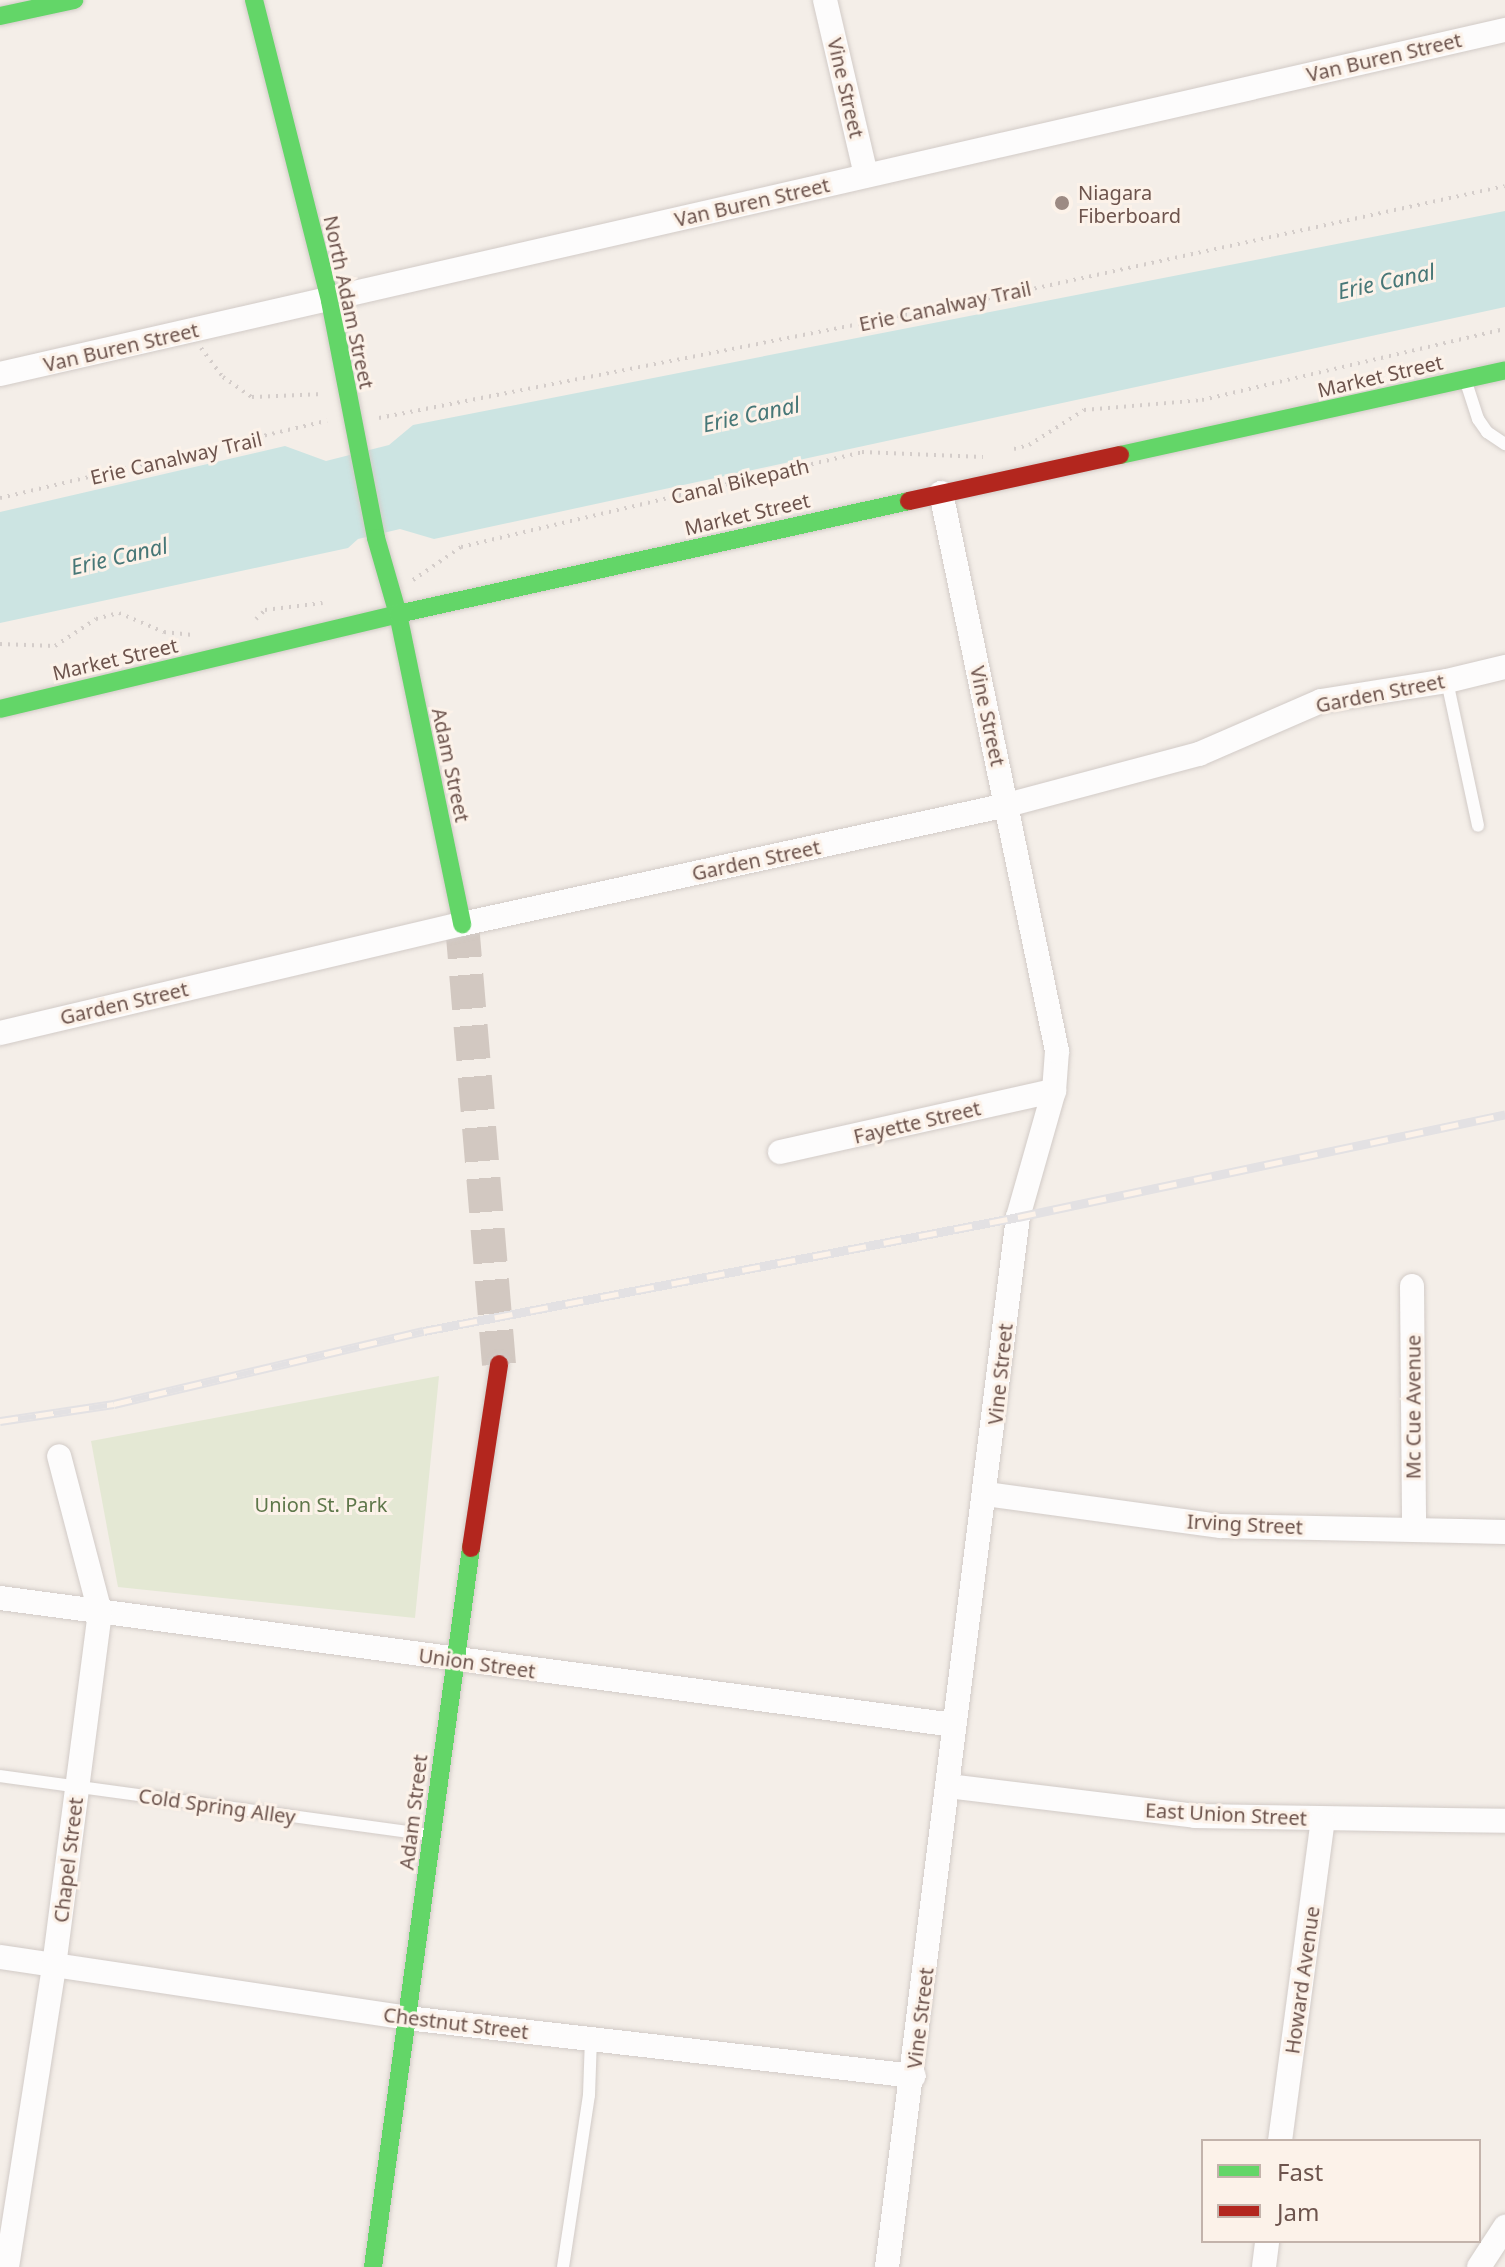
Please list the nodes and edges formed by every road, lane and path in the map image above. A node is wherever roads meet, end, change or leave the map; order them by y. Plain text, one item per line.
1 (74, 0) edge
2 (254, 0) edge
3 (825, 0) edge
4 (0, 16) edge
5 (1505, 30) edge
6 (866, 175) junction
7 (1505, 186) edge
8 (330, 301) junction
9 (1505, 329) edge
10 (194, 331) junction
11 (1505, 370) edge
12 (0, 374) edge
13 (1466, 379) junction
14 (345, 391) junction
15 (352, 416) junction
16 (382, 418) dead end
17 (1505, 444) edge
18 (1000, 453) dead end
19 (986, 457) dead end
20 (941, 493) junction
21 (0, 498) edge
22 (391, 590) junction
23 (331, 603) dead end
24 (398, 614) junction
25 (247, 629) dead end
26 (206, 637) dead end
27 (0, 644) edge
28 (1505, 667) edge
29 (1447, 681) junction
30 (0, 709) edge
31 (1007, 805) junction
32 (1478, 826) dead end
33 (462, 924) junction
34 (0, 1033) edge
35 (1054, 1091) junction
36 (780, 1152) dead end
37 (1412, 1286) dead end
38 (499, 1364) tunnel mouth
39 (59, 1456) dead end
40 (986, 1494) junction
41 (1414, 1528) junction
42 (1505, 1532) edge
43 (0, 1598) edge
44 (100, 1612) junction
45 (454, 1660) junction
46 (954, 1725) junction
47 (0, 1776) edge
48 (948, 1786) junction
49 (77, 1787) junction
50 (1323, 1820) junction
51 (1505, 1821) edge
52 (433, 1835) junction
53 (0, 1957) edge
54 (54, 1966) junction
55 (407, 2018) junction
56 (591, 2039) junction
57 (914, 2076) junction
58 (1280, 2139) edge
59 (1505, 2227) edge
60 (1267, 2243) edge
61 (7, 2267) edge
62 (373, 2267) edge
63 (563, 2267) edge
64 (887, 2267) edge
65 (1264, 2267) edge
66 (1479, 2267) edge

1 - 4 street
2 - 8 street, North Adam Street
3 - 6 street, Vine Street
5 - 6 street, Van Buren Street
6 - 8 street, Van Buren Street
7 - 16 path, Erie Canalway Trail
8 - 10 street, Van Buren Street
8 - 14 street, North Adam Street
9 - 18 path
10 - 12 street, Van Buren Street
10 - 14 path
11 - 13 street, Market Street
13 - 17 lane
13 - 20 street, Market Street
14 - 15 street, North Adam Street
15 - 21 path, Erie Canalway Trail
15 - 22 street, North Adam Street
19 - 22 path, Canal Bikepath
20 - 24 street, Market Street
20 - 31 street, Vine Street
22 - 24 street, North Adam Street
23 - 25 path
24 - 30 street, Market Street
24 - 33 street, Adam Street
26 - 27 path
28 - 29 street, Garden Street
29 - 31 street, Garden Street
29 - 32 lane
31 - 33 street, Garden Street
31 - 35 street, Vine Street
33 - 34 street, Garden Street
35 - 36 street, Fayette Street
35 - 40 street, Vine Street
37 - 41 street, Mc Cue Avenue
38 - 45 street, Adam Street
39 - 44 street, Chapel Street
40 - 41 street, Irving Street
40 - 46 street, Vine Street
41 - 42 street, Irving Street
43 - 44 street, Union Street
44 - 45 street, Union Street
44 - 49 street, Chapel Street
45 - 46 street, Union Street
45 - 52 street, Adam Street
46 - 48 street, Vine Street
47 - 49 lane, Cold Spring Alley
48 - 50 street, East Union Street
48 - 57 street, Vine Street
49 - 52 lane, Cold Spring Alley
49 - 54 street, Chapel Street
50 - 51 street, East Union Street
50 - 58 street, Howard Avenue
52 - 55 street, Adam Street
53 - 54 street, Chestnut Street
54 - 55 street, Chestnut Street
54 - 61 street, Chapel Street
55 - 56 street, Chestnut Street
55 - 62 street, Adam Street
56 - 57 street, Chestnut Street
56 - 63 lane
57 - 64 street, Vine Street
59 - 66 street
60 - 65 street

